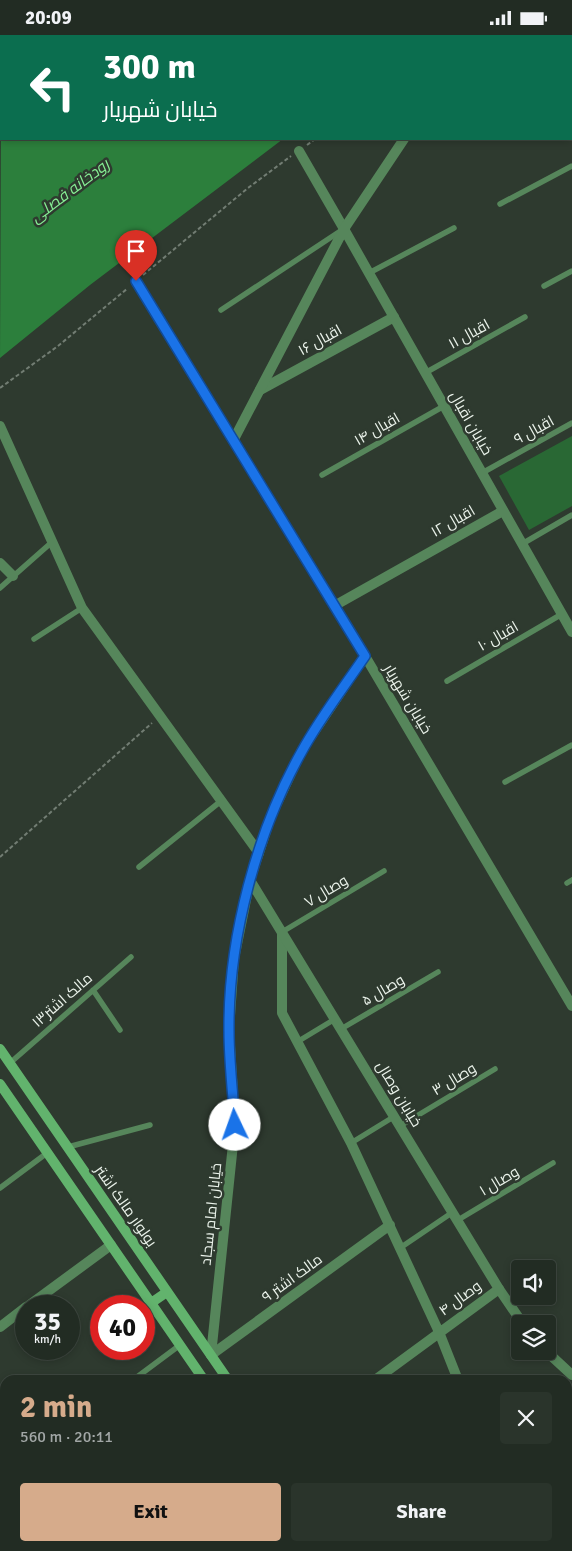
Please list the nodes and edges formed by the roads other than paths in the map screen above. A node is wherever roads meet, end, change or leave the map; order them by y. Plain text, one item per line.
1 (403, 140) edge
2 (299, 151) road end
3 (572, 166) edge
4 (500, 204) dead end
5 (454, 228) dead end
6 (344, 229) junction
7 (572, 271) edge
8 (369, 273) junction
9 (136, 281) road end
10 (544, 286) dead end
11 (222, 310) dead end
12 (394, 317) junction
13 (525, 317) dead end
14 (425, 373) junction
15 (260, 390) junction
16 (444, 405) junction
17 (572, 423) edge
18 (0, 426) edge
19 (234, 441) junction
20 (482, 473) junction
21 (322, 475) dead end
22 (503, 511) junction
23 (572, 515) edge
24 (52, 541) junction
25 (522, 544) junction
26 (0, 563) edge
27 (13, 576) junction
28 (0, 588) edge
29 (334, 607) junction
30 (82, 608) junction
31 (562, 614) junction
32 (572, 632) edge
33 (34, 639) dead end
34 (365, 656) junction
35 (447, 681) dead end
36 (572, 745) edge
37 (505, 782) dead end
38 (222, 801) junction
39 (259, 853) junction
40 (138, 867) dead end
41 (384, 871) dead end
42 (250, 880) junction
43 (282, 932) junction
44 (131, 957) dead end
45 (438, 972) dead end
46 (93, 990) junction
47 (572, 1006) edge
48 (335, 1019) junction
49 (341, 1029) junction
50 (120, 1030) dead end
51 (297, 1042) junction
52 (0, 1049) edge
53 (10, 1063) junction
54 (495, 1069) dead end
55 (0, 1085) edge
56 (395, 1116) junction
57 (150, 1125) dead end
58 (400, 1126) junction
59 (351, 1143) junction
60 (68, 1147) junction
61 (47, 1153) junction
62 (553, 1163) dead end
63 (0, 1188) edge
64 (456, 1216) junction
65 (390, 1225) junction
66 (111, 1245) junction
67 (400, 1248) junction
68 (499, 1289) junction
69 (167, 1292) junction
70 (43, 1295) edge
71 (145, 1295) edge
72 (155, 1300) edge
73 (155, 1309) edge
74 (517, 1315) edge
75 (15, 1316) edge
76 (0, 1327) edge
77 (439, 1333) junction
78 (180, 1345) junction
79 (211, 1355) junction
80 (556, 1360) edge
81 (140, 1375) edge
82 (201, 1375) edge
83 (225, 1375) edge
84 (382, 1375) edge
85 (456, 1375) edge
86 (572, 1375) edge

1 - 6 street
2 - 6 street, خیابان اقبال
3 - 4 lane
5 - 8 lane
6 - 8 street, خیابان اقبال
6 - 11 lane
6 - 15 street
7 - 10 lane
8 - 12 street, خیابان اقبال
9 - 19 street, خیابان شهریار
12 - 14 street, خیابان اقبال
12 - 15 street, اقبال ۱۶
13 - 14 lane, اقبال ۱۱
14 - 16 street, خیابان اقبال
15 - 19 street
16 - 20 street, خیابان اقبال
16 - 21 lane, اقبال ۱۴
17 - 20 lane, اقبال ۹
18 - 24 street
19 - 29 street, خیابان شهریار
20 - 22 street, خیابان اقبال
22 - 25 street, خیابان اقبال
22 - 29 street, اقبال ۱۲
23 - 25 lane
24 - 27 lane
24 - 30 street
25 - 31 street, خیابان اقبال
26 - 27 street
27 - 28 lane
29 - 34 street, خیابان شهریار
30 - 33 lane
30 - 38 street
31 - 32 street, خیابان اقبال
31 - 35 lane, اقبال ۱۰
34 - 39 street, خیابان امام سجاد
34 - 47 street, خیابان شهریار
36 - 37 lane
38 - 39 street
38 - 40 lane
39 - 42 street, خیابان امام سجاد
41 - 43 lane, وصال ۷
42 - 43 street, خیابان وصال
42 - 79 street, خیابان امام سجاد
43 - 48 street, خیابان وصال
43 - 51 street
44 - 46 lane, مالک اشتر۱۳
45 - 49 lane, وصال ۵
46 - 50 lane
46 - 53 lane, مالک اشتر۱۳
48 - 49 street, خیابان وصال
48 - 51 lane
49 - 56 street, خیابان وصال
51 - 59 street
52 - 53 main road, بولوار مالک اشتر
53 - 60 main road, بولوار مالک اشتر
54 - 58 lane, وصال ۳
55 - 61 main road
56 - 58 street, خیابان وصال
56 - 59 lane
57 - 60 lane
58 - 64 street, خیابان وصال
59 - 65 street
60 - 69 main road, بولوار مالک اشتر
61 - 63 lane
61 - 66 main road
62 - 64 lane, وصال ۱
64 - 67 lane, وصال ۱
64 - 68 street, خیابان وصال
65 - 67 street
65 - 79 street, مالک اشتر ۹
66 - 70 street
66 - 71 main road
67 - 77 street
68 - 74 street, خیابان وصال
68 - 77 street, وصال ۴
69 - 72 main road
69 - 79 main road, بولوار مالک اشتر
73 - 78 main road
75 - 76 street
77 - 84 street, وصال ۴
77 - 85 street
78 - 81 lane
78 - 82 main road
79 - 83 main road, بولوار مالک اشتر
80 - 86 street

